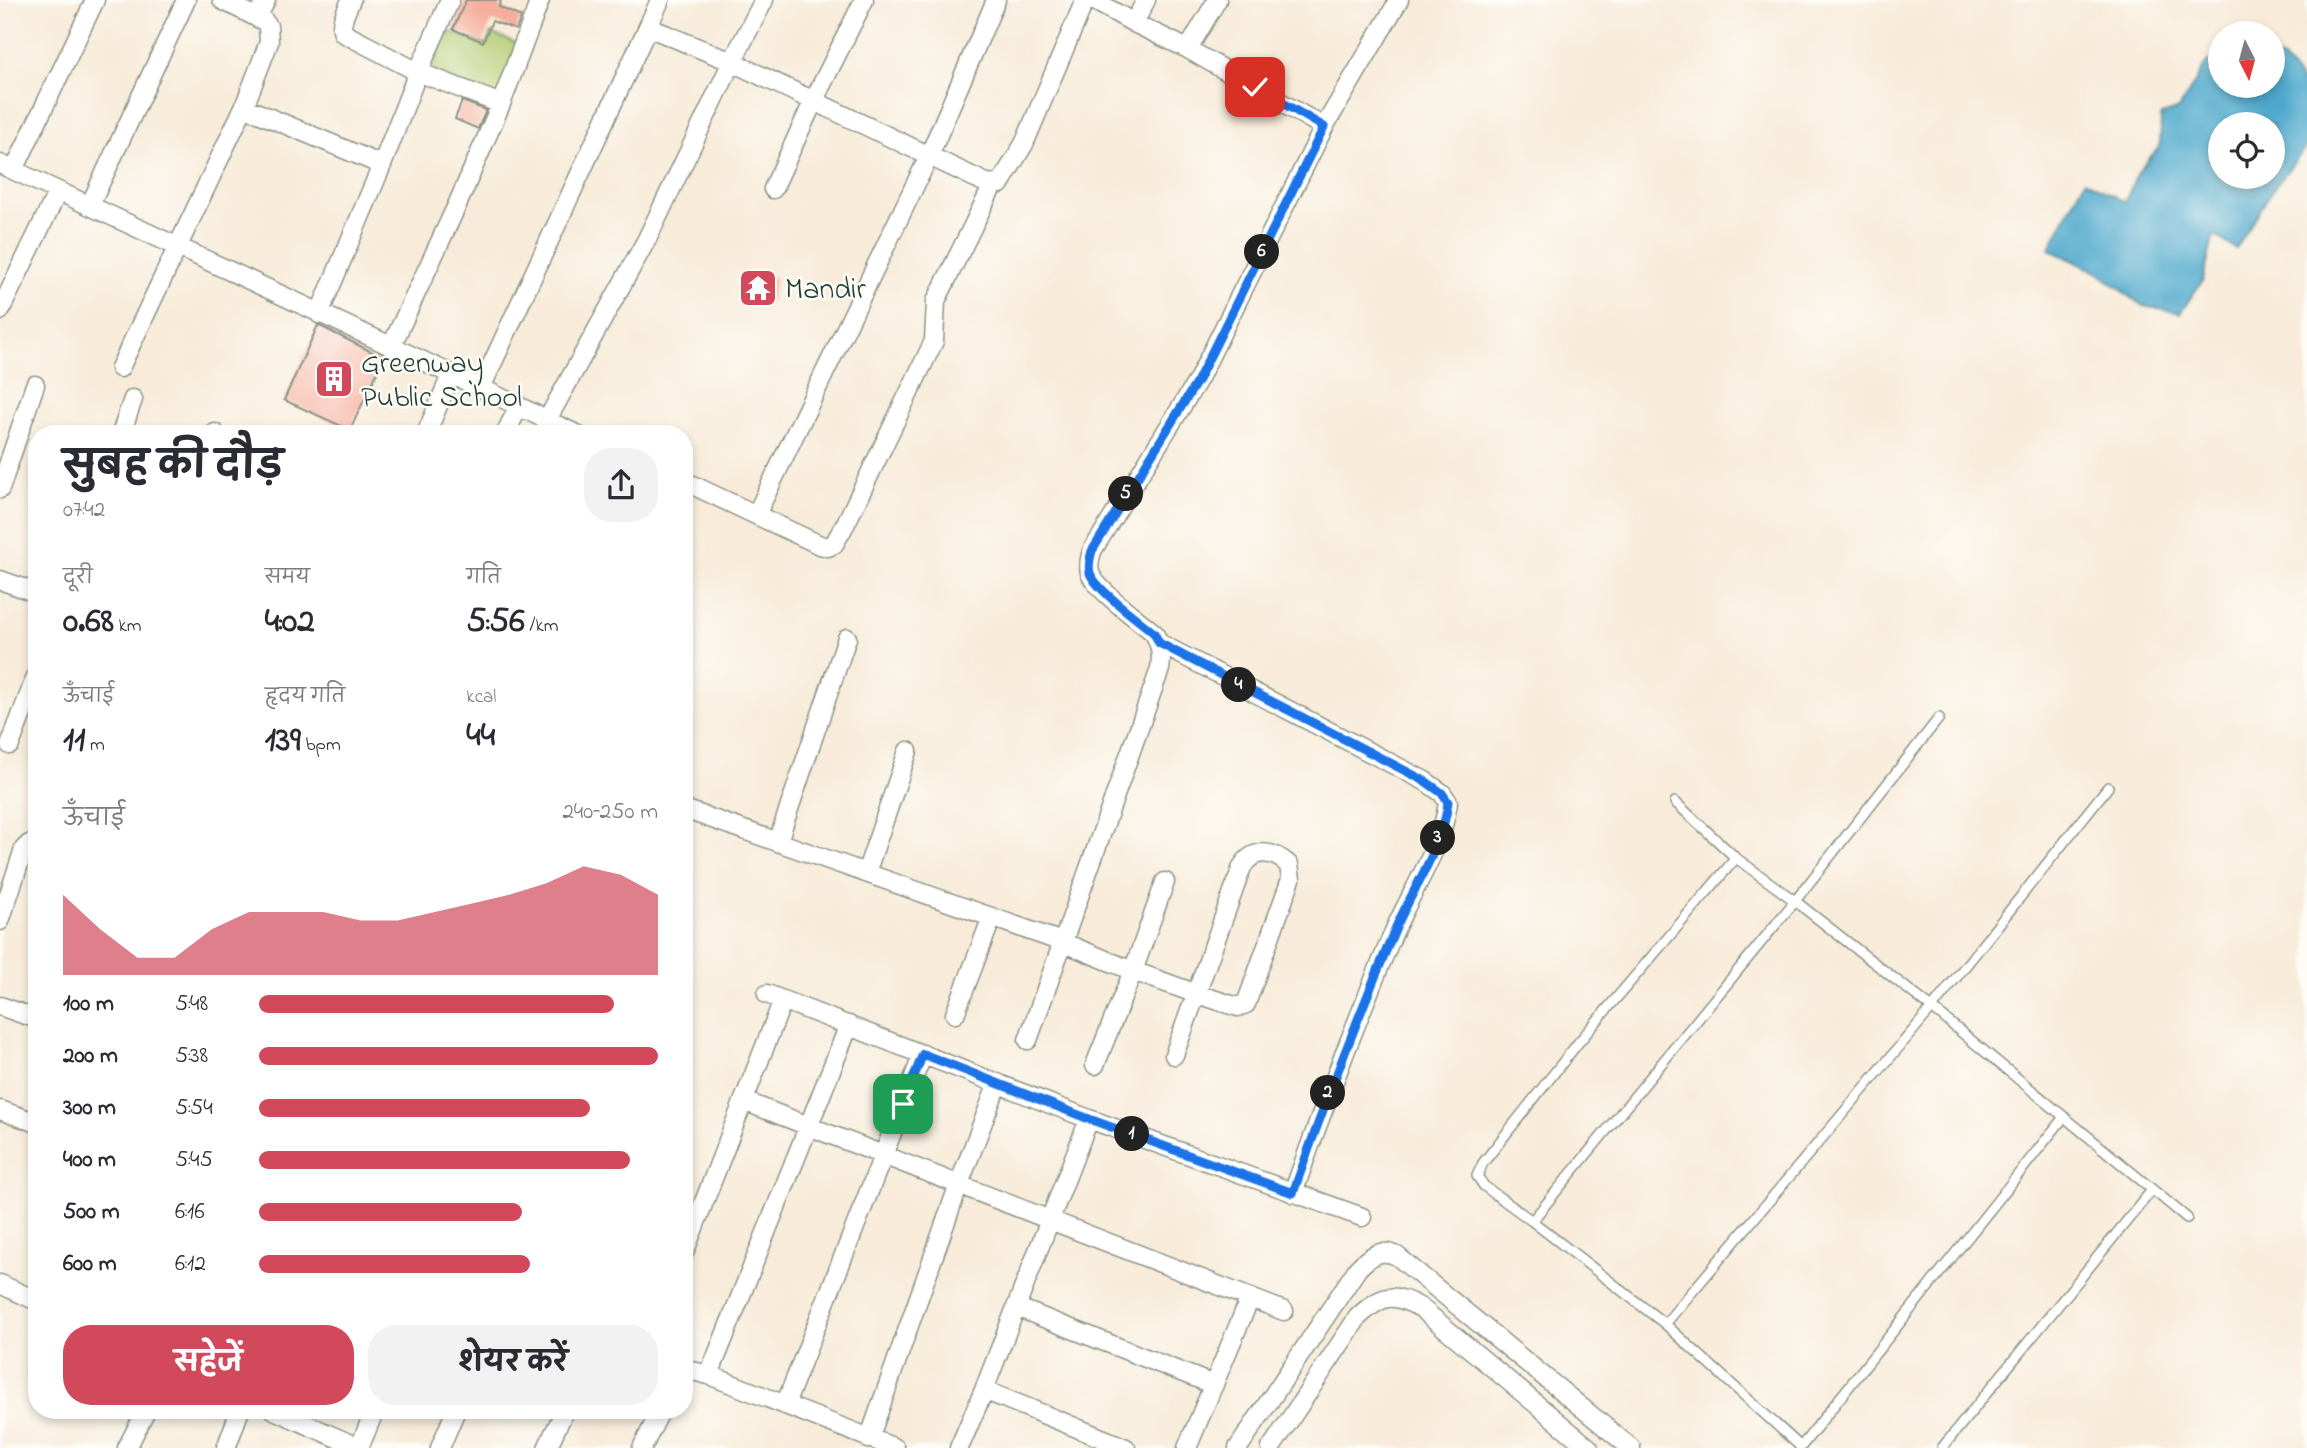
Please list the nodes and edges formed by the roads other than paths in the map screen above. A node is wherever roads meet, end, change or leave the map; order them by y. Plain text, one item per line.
1 (95, 0) edge
2 (186, 0) edge
3 (222, 0) edge
4 (266, 0) edge
5 (351, 0) edge
6 (450, 0) edge
7 (540, 0) edge
8 (660, 0) edge
9 (764, 0) edge
10 (864, 0) edge
11 (996, 0) edge
12 (1085, 0) edge
13 (1093, 0) edge
14 (1146, 0) edge
15 (1217, 0) edge
16 (1399, 0) edge
17 (257, 18) junction
18 (1134, 23) junction
19 (648, 27) junction
20 (1186, 48) junction
21 (732, 62) junction
22 (418, 72) junction
23 (814, 100) junction
24 (501, 104) junction
25 (244, 107) junction
26 (1324, 127) junction
27 (929, 156) junction
28 (383, 165) junction
29 (7, 167) edge
30 (993, 185) junction
31 (773, 189) dead end
32 (58, 191) junction
33 (90, 205) junction
34 (178, 247) junction
35 (0, 311) edge
36 (319, 314) junction
37 (391, 347) junction
38 (120, 368) dead end
39 (451, 375) junction
40 (35, 386) dead end
41 (481, 388) junction
42 (133, 399) dead end
43 (519, 407) junction
44 (547, 420) junction
45 (124, 425) edge
46 (430, 425) edge
47 (510, 425) edge
48 (557, 425) edge
49 (693, 485) edge
50 (0, 489) edge
51 (756, 515) junction
52 (0, 580) edge
53 (28, 590) edge
54 (846, 638) dead end
55 (1159, 643) junction
56 (28, 698) edge
57 (1939, 718) dead end
58 (10, 746) dead end
59 (908, 751) dead end
60 (2108, 787) dead end
61 (1675, 802) dead end
62 (693, 812) edge
63 (778, 841) junction
64 (28, 846) edge
65 (1736, 858) junction
66 (866, 873) junction
67 (1164, 881) dead end
68 (1795, 901) junction
69 (992, 917) junction
70 (0, 921) edge
71 (1062, 942) junction
72 (1133, 971) junction
73 (1197, 994) junction
74 (0, 1006) edge
75 (1932, 1008) junction
76 (955, 1014) dead end
77 (28, 1016) edge
78 (849, 1025) junction
79 (1028, 1040) dead end
80 (923, 1054) junction
81 (1174, 1055) dead end
82 (1095, 1065) dead end
83 (998, 1083) junction
84 (744, 1101) junction
85 (0, 1110) edge
86 (2064, 1117) junction
87 (1089, 1119) junction
88 (28, 1120) edge
89 (808, 1126) junction
90 (883, 1155) junction
91 (959, 1184) junction
92 (2152, 1190) junction
93 (1293, 1193) junction
94 (1362, 1217) dead end
95 (2187, 1218) dead end
96 (1049, 1219) junction
97 (1532, 1221) junction
98 (693, 1230) edge
99 (0, 1284) edge
100 (28, 1297) edge
101 (1250, 1298) junction
102 (1016, 1307) junction
103 (1284, 1311) dead end
104 (1321, 1324) junction
105 (1665, 1325) junction
106 (1347, 1334) junction
107 (693, 1371) edge
108 (709, 1375) junction
109 (1214, 1385) junction
110 (984, 1390) junction
111 (785, 1405) junction
112 (142, 1419) edge
113 (237, 1419) edge
114 (293, 1419) edge
115 (371, 1419) edge
116 (452, 1419) edge
117 (561, 1419) edge
118 (656, 1419) edge
119 (869, 1438) junction
120 (127, 1448) edge
121 (226, 1448) edge
122 (360, 1448) edge
123 (440, 1448) edge
124 (547, 1448) edge
125 (642, 1448) edge
126 (895, 1448) edge
127 (959, 1448) edge
128 (1126, 1448) edge
129 (1187, 1448) edge
130 (1238, 1448) edge
131 (1271, 1448) edge
132 (1589, 1448) edge
133 (1631, 1448) edge
134 (1800, 1448) edge
135 (1942, 1448) edge

1 - 29 street
2 - 33 street
3 - 17 street
4 - 17 street
5 - 22 street
6 - 22 street
7 - 24 street
8 - 19 street
9 - 21 street
10 - 23 street
11 - 27 street
12 - 30 street
13 - 18 street
14 - 18 street
15 - 20 street
16 - 26 street
17 - 25 street
18 - 20 street
19 - 21 street
19 - 41 street
20 - 26 street
21 - 23 street
21 - 44 street
22 - 24 street
22 - 28 street
23 - 27 street
23 - 31 street
24 - 37 street
25 - 28 street
25 - 34 street
26 - 55 street
27 - 30 street
27 - 51 street
28 - 36 street
29 - 32 street
30 - 51 street
32 - 33 street
32 - 35 street
33 - 34 street
34 - 36 street
34 - 38 street
36 - 37 street
37 - 39 street
39 - 41 street
39 - 46 street
40 - 50 street
41 - 43 street
42 - 45 street
43 - 44 street
43 - 47 street
44 - 48 street
49 - 51 street
52 - 53 street
54 - 63 street
55 - 71 street
55 - 93 street
56 - 58 street
57 - 68 lane
59 - 66 street
60 - 75 lane
61 - 65 lane
62 - 63 street
63 - 66 street
64 - 70 street
65 - 68 lane
65 - 97 lane
66 - 69 street
67 - 72 street
68 - 75 lane
68 - 97 lane
69 - 71 street
69 - 76 street
71 - 72 street
71 - 79 street
72 - 73 street
72 - 82 street
73 - 73 street
73 - 81 street
74 - 77 street
75 - 86 lane
75 - 105 lane
78 - 80 street
78 - 84 street
78 - 89 street
80 - 83 street
80 - 90 street
83 - 87 street
83 - 91 street
84 - 89 street
84 - 98 street
85 - 88 street
86 - 92 lane
86 - 134 lane
87 - 93 street
87 - 96 street
89 - 90 street
89 - 108 street
90 - 91 street
90 - 111 street
91 - 96 street
91 - 119 street
92 - 95 lane
92 - 135 lane
93 - 94 street
96 - 101 street
96 - 102 street
97 - 105 lane
99 - 100 street
101 - 103 street
101 - 109 street
102 - 109 street
102 - 110 street
104 - 106 street
104 - 130 street
104 - 133 street
105 - 134 lane
106 - 131 street
106 - 132 street
107 - 108 street
108 - 111 street
109 - 129 street
110 - 127 street
110 - 128 street
111 - 119 street
112 - 120 street
113 - 121 street
114 - 122 street
115 - 122 street
116 - 123 street
117 - 124 street
118 - 125 street
119 - 126 street

